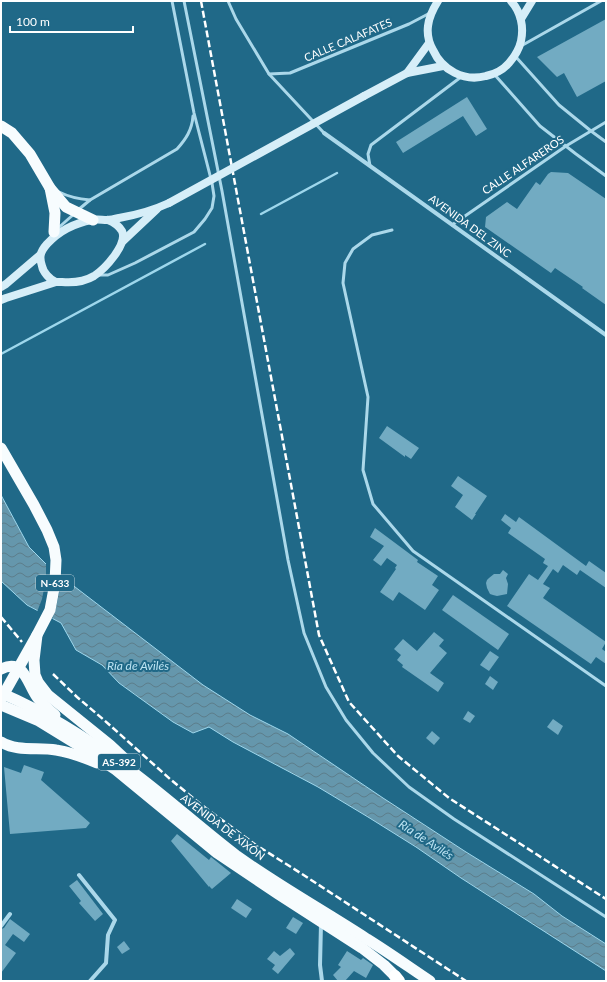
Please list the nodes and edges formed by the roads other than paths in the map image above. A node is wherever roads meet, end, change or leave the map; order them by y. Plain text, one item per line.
1 (172, 1) edge
2 (184, 1) edge
3 (228, 1) edge
4 (438, 1) edge
5 (511, 1) edge
6 (532, 1) edge
7 (601, 1) edge
8 (431, 12) junction
9 (521, 19) junction
10 (429, 43) junction
11 (519, 47) junction
12 (515, 56) junction
13 (444, 66) junction
14 (407, 73) junction
15 (269, 74) junction
16 (494, 74) junction
17 (463, 76) junction
18 (194, 113) junction
19 (606, 122) edge
20 (1, 126) edge
21 (591, 131) junction
22 (324, 133) joint
23 (606, 142) edge
24 (566, 146) junction
25 (370, 166) junction
26 (606, 176) edge
27 (50, 188) junction
28 (90, 200) junction
29 (159, 208) junction
30 (76, 212) junction
31 (93, 220) junction
32 (108, 220) junction
33 (452, 225) junction
34 (392, 230) dead end
35 (54, 232) junction
36 (123, 241) junction
37 (46, 245) junction
38 (40, 255) junction
39 (95, 275) junction
40 (56, 282) junction
41 (1, 287) edge
42 (1, 300) edge
43 (606, 334) edge
44 (1, 448) edge
45 (37, 635) junction
46 (1, 669) edge
47 (606, 686) edge
48 (1, 693) edge
49 (1, 699) edge
50 (1, 705) edge
51 (70, 729) junction
52 (1, 742) edge
53 (25, 748) junction
54 (1, 752) edge
55 (116, 770) junction
56 (139, 777) junction
57 (79, 875) dead end
58 (10, 914) dead end
59 (606, 917) edge
60 (321, 922) junction
61 (1, 926) edge
62 (397, 978) edge
63 (90, 981) edge
64 (322, 981) edge
65 (430, 981) edge

1 - 18 lane
2 - 59 lane
3 - 15 lane
4 - 8 main road
5 - 9 main road
6 - 9 main road
7 - 11 lane
8 - 10 main road
8 - 15 lane, CALLE CALAFATES
9 - 11 main road
10 - 13 main road
10 - 14 main road
11 - 12 main road
12 - 16 main road
12 - 21 lane
13 - 14 main road
13 - 17 main road
14 - 29 main road, bridge
15 - 22 lane
16 - 17 main road
16 - 24 lane
17 - 25 lane
18 - 28 lane
18 - 39 lane
19 - 21 lane, CALLE ALFAREROS
20 - 27 highway
21 - 23 lane
21 - 24 lane, CALLE ALFAREROS
22 - 25 street, AVENIDA DEL ZINC
24 - 26 lane
24 - 33 lane, CALLE ALFAREROS
25 - 33 street, AVENIDA DEL ZINC
27 - 28 lane
27 - 30 highway
27 - 35 highway
28 - 30 lane
29 - 32 main road
29 - 36 main road
30 - 31 highway
30 - 35 lane
31 - 32 main road
31 - 37 main road
32 - 36 main road
33 - 43 street, AVENIDA DEL ZINC
34 - 47 lane
35 - 37 lane
36 - 39 main road
37 - 38 main road
38 - 40 main road
38 - 41 main road
39 - 40 main road
40 - 42 main road
44 - 45 highway, N-633
45 - 49 highway, N-633, bridge
45 - 56 highway
46 - 51 highway
48 - 51 highway, AVENIDA DE XIXÓN / AS-392
50 - 55 highway, AVENIDA DE XIXÓN / AS-392
51 - 56 highway, AVENIDA DE XIXÓN / AS-392
52 - 53 highway
53 - 54 highway
53 - 55 highway
55 - 60 highway, AVENIDA DE XIXÓN / AS-392
56 - 65 highway, AVENIDA DE XIXÓN / AS-392
57 - 63 street
58 - 61 street
60 - 62 highway, AVENIDA DE XIXÓN / AS-392
60 - 64 street

